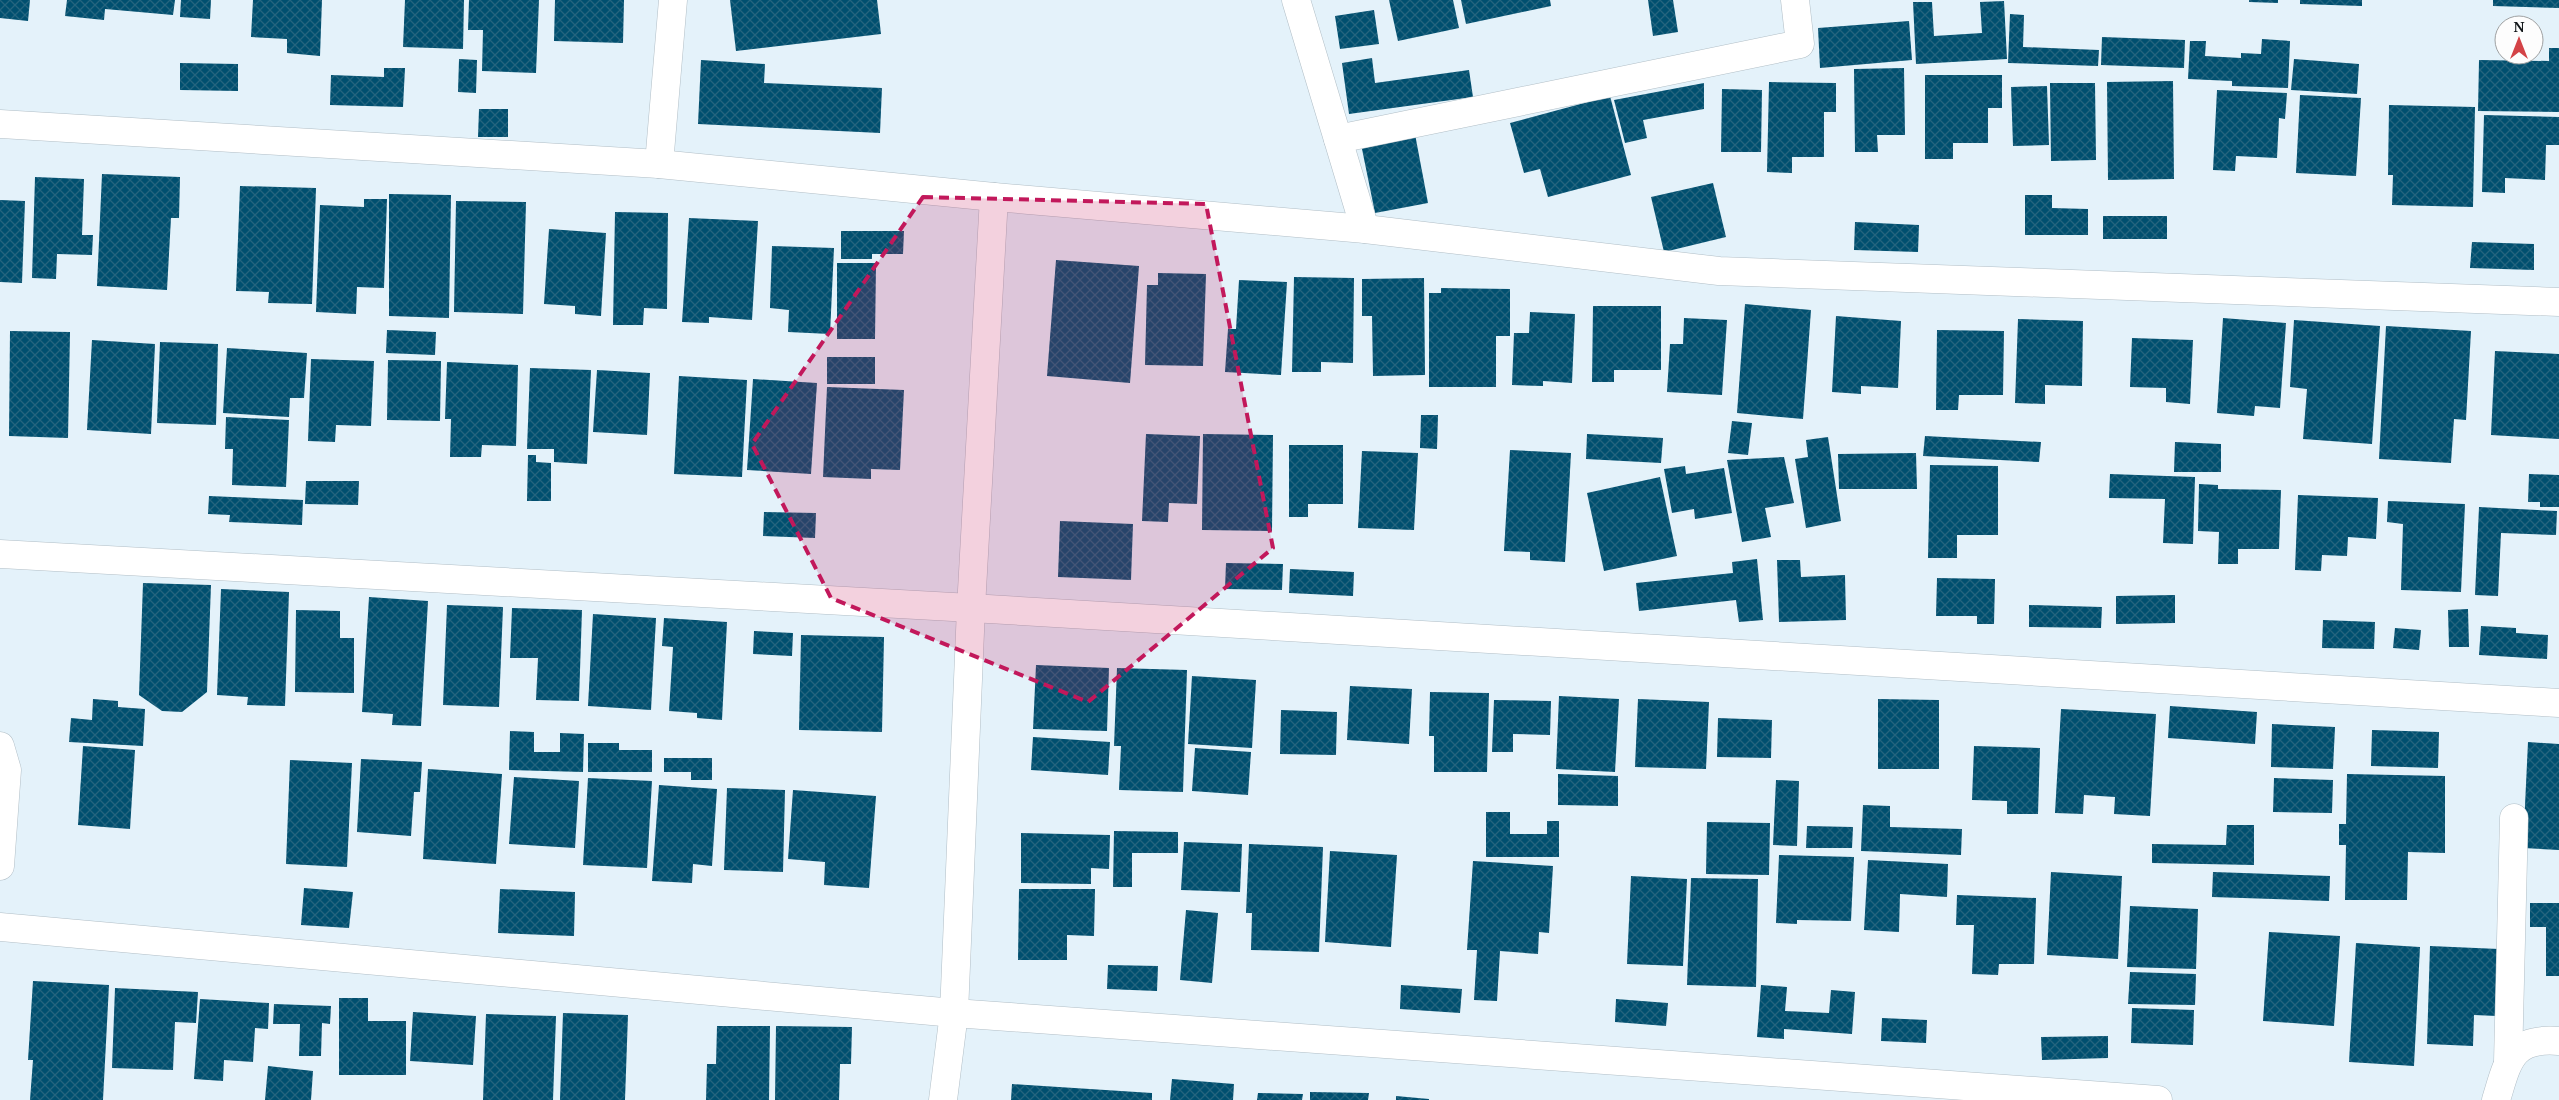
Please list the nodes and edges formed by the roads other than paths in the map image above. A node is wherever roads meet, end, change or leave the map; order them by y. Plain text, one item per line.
1 (673, 0) edge
2 (1296, 0) edge
3 (1795, 0) edge
4 (0, 124) edge
5 (1338, 139) junction
6 (659, 164) junction
7 (994, 196) junction
8 (1365, 229) junction
9 (2559, 302) edge
10 (0, 554) edge
11 (971, 608) junction
12 (2559, 703) edge
13 (0, 746) edge
14 (2514, 818) dead end
15 (0, 866) edge
16 (0, 927) edge
17 (954, 1013) junction
18 (2559, 1041) edge
19 (2508, 1062) junction
20 (943, 1100) edge
21 (2158, 1100) edge
22 (2496, 1100) edge

1 - 6 street
2 - 5 street
3 - 5 street
4 - 6 street
5 - 8 street
6 - 7 street
7 - 8 street
7 - 11 street
8 - 9 street
10 - 11 street
11 - 12 street
11 - 17 street
13 - 15 street
14 - 19 street
16 - 17 street
17 - 20 street
17 - 21 street
18 - 19 street
19 - 22 street

